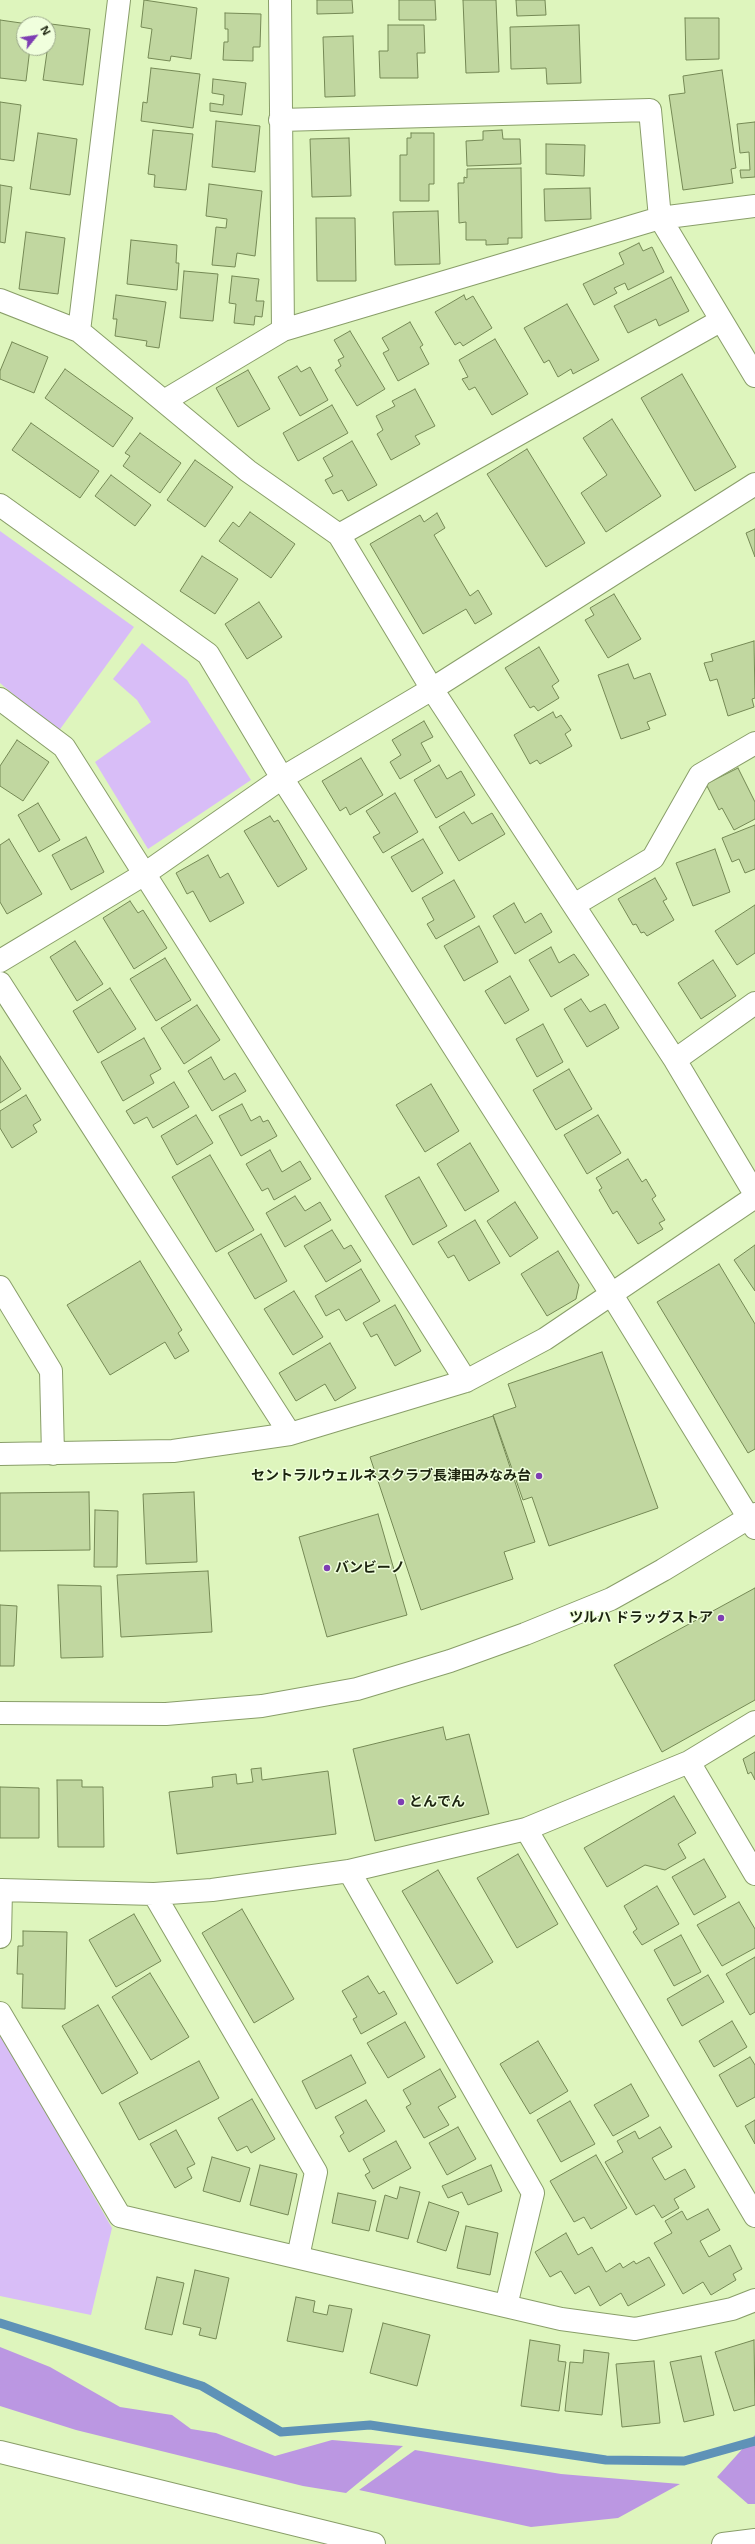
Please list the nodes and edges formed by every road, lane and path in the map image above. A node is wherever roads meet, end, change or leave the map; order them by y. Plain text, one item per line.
1 (119, 0) edge
2 (280, 0) edge
3 (280, 120) junction
4 (755, 206) edge
5 (660, 218) junction
6 (0, 300) edge
7 (720, 321) junction
8 (283, 330) junction
9 (79, 331) junction
10 (755, 376) edge
11 (164, 401) junction
12 (755, 484) edge
13 (0, 505) edge
14 (339, 535) junction
15 (432, 690) junction
16 (0, 699) edge
17 (755, 743) edge
18 (282, 778) junction
19 (143, 875) junction
20 (574, 905) junction
21 (0, 961) edge
22 (0, 983) edge
23 (755, 1003) edge
24 (675, 1060) junction
25 (755, 1196) edge
26 (0, 1287) edge
27 (612, 1295) junction
28 (466, 1381) junction
29 (290, 1434) junction
30 (0, 1454) edge
31 (53, 1454) junction
32 (753, 1520) edge
33 (0, 1713) edge
34 (755, 1722) edge
35 (689, 1762) junction
36 (526, 1829) junction
37 (349, 1871) junction
38 (755, 1874) edge
39 (154, 1894) junction
40 (0, 1937) edge
41 (0, 2013) edge
42 (755, 2216) edge
43 (298, 2257) junction
44 (755, 2300) edge
45 (506, 2306) junction
46 (0, 2452) edge
47 (296, 2536) edge
48 (755, 2540) edge
49 (374, 2544) edge
50 (723, 2544) edge

1 - 9 street
2 - 3 street
3 - 5 street
3 - 8 street
4 - 5 street
5 - 7 street
5 - 8 street
6 - 9 street
7 - 10 street
7 - 14 street
8 - 11 street
9 - 11 street
11 - 14 street
12 - 15 street
13 - 18 street
14 - 15 street
15 - 18 street
15 - 20 street
16 - 19 street
17 - 20 street
18 - 19 street
18 - 27 street
19 - 21 street
19 - 28 street
20 - 24 street
22 - 29 street
23 - 24 street
24 - 25 street
25 - 27 street
26 - 31 street
27 - 28 street
27 - 32 street
28 - 29 street
29 - 31 street
30 - 31 street
32 - 33 street
34 - 35 street
35 - 36 street
35 - 38 street
36 - 37 street
36 - 42 street
37 - 39 street
37 - 45 street
39 - 40 street
39 - 43 street
41 - 43 street
43 - 45 street
44 - 45 street
46 - 47 street
47 - 49 street
48 - 50 street

